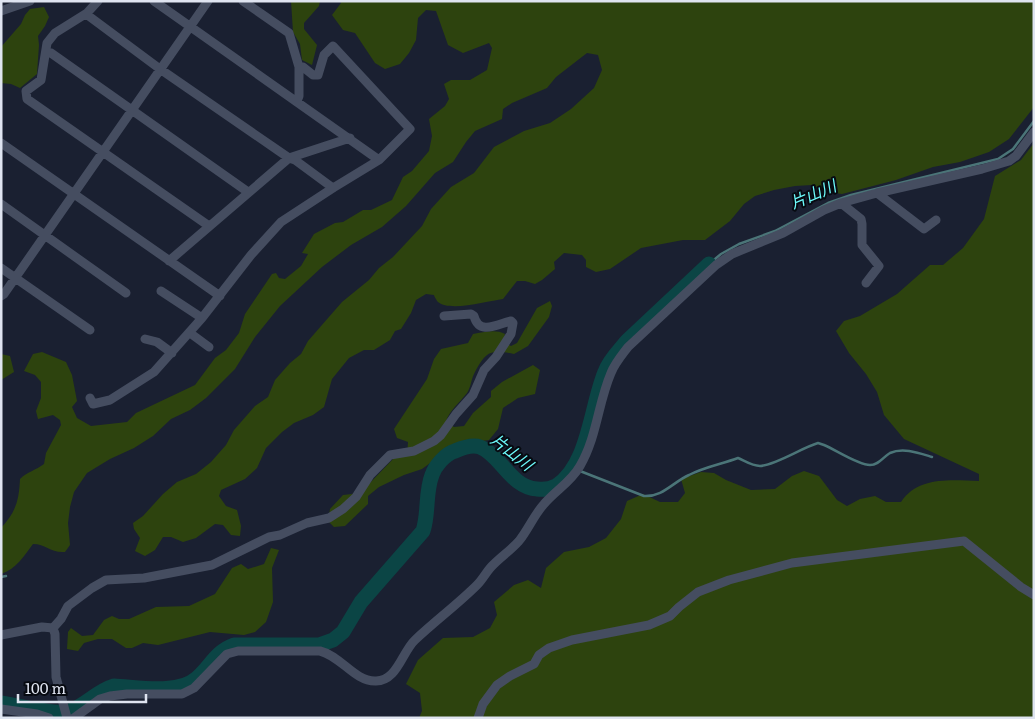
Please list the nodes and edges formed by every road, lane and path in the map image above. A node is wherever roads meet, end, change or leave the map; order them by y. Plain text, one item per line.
1 (30, 1) edge
2 (98, 1) edge
3 (154, 1) edge
4 (208, 1) edge
5 (243, 1) edge
6 (1, 11) edge
7 (86, 14) junction
8 (190, 27) junction
9 (46, 52) junction
10 (299, 67) junction
11 (160, 69) junction
12 (297, 101) junction
13 (132, 110) junction
14 (1034, 132) edge
15 (350, 138) junction
16 (1, 143) edge
17 (102, 152) junction
18 (289, 158) junction
19 (379, 160) junction
20 (333, 188) junction
21 (248, 192) junction
22 (877, 193) junction
23 (74, 194) junction
24 (841, 203) junction
25 (1, 204) edge
26 (936, 220) dead end
27 (209, 226) junction
28 (45, 235) junction
29 (169, 261) junction
30 (1, 268) edge
31 (15, 277) junction
32 (866, 283) dead end
33 (161, 291) dead end
34 (126, 293) dead end
35 (1, 296) edge
36 (220, 296) junction
37 (444, 316) dead end
38 (202, 318) junction
39 (90, 330) dead end
40 (190, 333) junction
41 (145, 338) dead end
42 (209, 347) dead end
43 (172, 353) junction
44 (90, 398) dead end
45 (1034, 595) edge
46 (53, 628) junction
47 (1, 635) edge
48 (1, 709) edge
49 (67, 714) edge
50 (49, 718) edge
51 (478, 718) edge

1 - 6 street
2 - 7 street
3 - 8 street
4 - 8 street
5 - 10 street
7 - 9 street
7 - 11 street
8 - 11 street
8 - 12 street
9 - 13 street
9 - 17 street
10 - 12 street
10 - 19 street
11 - 13 street
11 - 18 street
12 - 15 street
13 - 17 street
13 - 21 street
14 - 22 street
15 - 18 street
15 - 19 street
16 - 23 street
17 - 23 street
17 - 27 street
18 - 20 street
18 - 21 street
19 - 20 street
20 - 36 street
21 - 27 street
22 - 24 street
22 - 26 street
23 - 28 street
23 - 29 street
24 - 32 street
24 - 49 street
25 - 28 street
27 - 29 street
28 - 31 street
28 - 34 street
29 - 36 street
30 - 31 street
31 - 35 street
31 - 39 street
33 - 38 street
36 - 38 street
37 - 46 street
38 - 40 street
40 - 42 street
40 - 43 street
41 - 43 street
43 - 44 street
45 - 51 street
46 - 47 street
46 - 49 street
48 - 50 street

